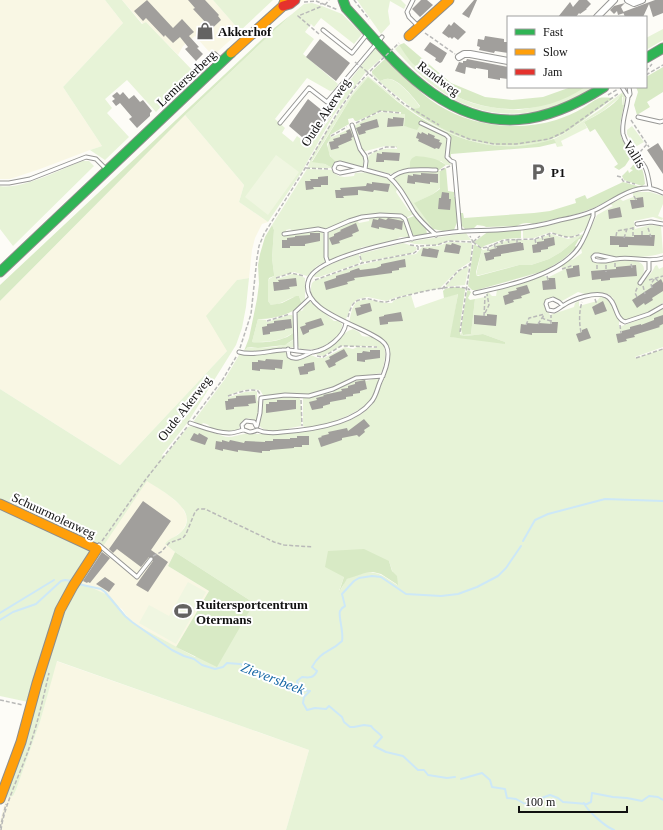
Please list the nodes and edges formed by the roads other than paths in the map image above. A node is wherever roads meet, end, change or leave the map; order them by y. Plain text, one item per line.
1 (413, 0) edge
2 (449, 0) edge
3 (614, 0) edge
4 (628, 0) edge
5 (642, 0) edge
6 (299, 1) edge
7 (284, 3) edge
8 (328, 4) edge
9 (344, 4) edge
10 (598, 16) edge
11 (419, 27) junction
12 (323, 30) dead end
13 (369, 32) junction
14 (409, 36) dead end
15 (380, 39) junction
16 (663, 48) edge
17 (215, 54) dead end
18 (459, 57) road end
19 (647, 57) edge
20 (222, 61) junction
21 (507, 61) edge
22 (603, 88) edge
23 (623, 88) edge
24 (629, 88) edge
25 (628, 97) junction
26 (638, 117) dead end
27 (663, 121) edge
28 (280, 123) dead end
29 (421, 123) dead end
30 (352, 125) road end
31 (360, 169) junction
32 (365, 170) junction
33 (436, 170) road end
34 (107, 171) junction
35 (391, 178) junction
36 (0, 183) edge
37 (650, 188) junction
38 (663, 193) edge
39 (593, 211) junction
40 (637, 224) road end
41 (663, 224) edge
42 (326, 231) junction
43 (460, 231) junction
44 (284, 234) dead end
45 (436, 235) junction
46 (412, 239) junction
47 (663, 258) edge
48 (616, 259) junction
49 (649, 260) junction
50 (328, 263) junction
51 (0, 272) edge
52 (641, 281) road end
53 (476, 293) road end
54 (310, 298) junction
55 (562, 306) junction
56 (663, 306) edge
57 (346, 323) junction
58 (288, 349) junction
59 (296, 350) junction
60 (238, 352) road end
61 (313, 352) junction
62 (383, 376) junction
63 (190, 423) road end
64 (257, 428) junction
65 (243, 430) junction
66 (0, 504) edge
67 (102, 541) road end
68 (98, 547) junction
69 (151, 559) road end
70 (0, 799) edge

1 - 11 lane
2 - 11 main road
3 - 10 street
4 - 5 street
6 - 7 main road, Lemierserberg
7 - 20 main road, Lemierserberg
8 - 9 main road, Randweg
9 - 13 main road, Randweg
11 - 14 main road
12 - 13 lane
13 - 15 main road, Randweg
15 - 22 main road, Randweg
15 - 28 lane
16 - 19 main road
17 - 20 lane
18 - 21 street
20 - 34 main road, Lemierserberg
23 - 25 lane
24 - 25 lane, Vallis
25 - 37 lane, Vallis
26 - 27 lane
29 - 43 lane
30 - 32 lane
31 - 31 lane
31 - 32 lane
32 - 35 lane
33 - 35 lane
34 - 36 lane
34 - 51 main road, Lemierserberg
35 - 45 lane
37 - 38 lane
37 - 39 lane
39 - 43 lane
39 - 53 lane
40 - 41 lane
42 - 44 lane
42 - 46 lane
42 - 50 lane
43 - 45 lane
45 - 46 lane
46 - 50 lane
47 - 49 lane
48 - 48 lane
48 - 49 lane
49 - 52 lane
50 - 54 lane
54 - 57 lane
54 - 59 lane
55 - 55 lane
55 - 56 lane
57 - 61 lane
57 - 62 lane
58 - 59 lane
58 - 60 lane
58 - 61 lane
59 - 61 lane
62 - 64 lane
62 - 64 lane
63 - 65 lane
64 - 65 lane
64 - 65 lane
66 - 68 main road, Schuurmolenweg
67 - 68 lane
68 - 69 lane
68 - 70 main road

